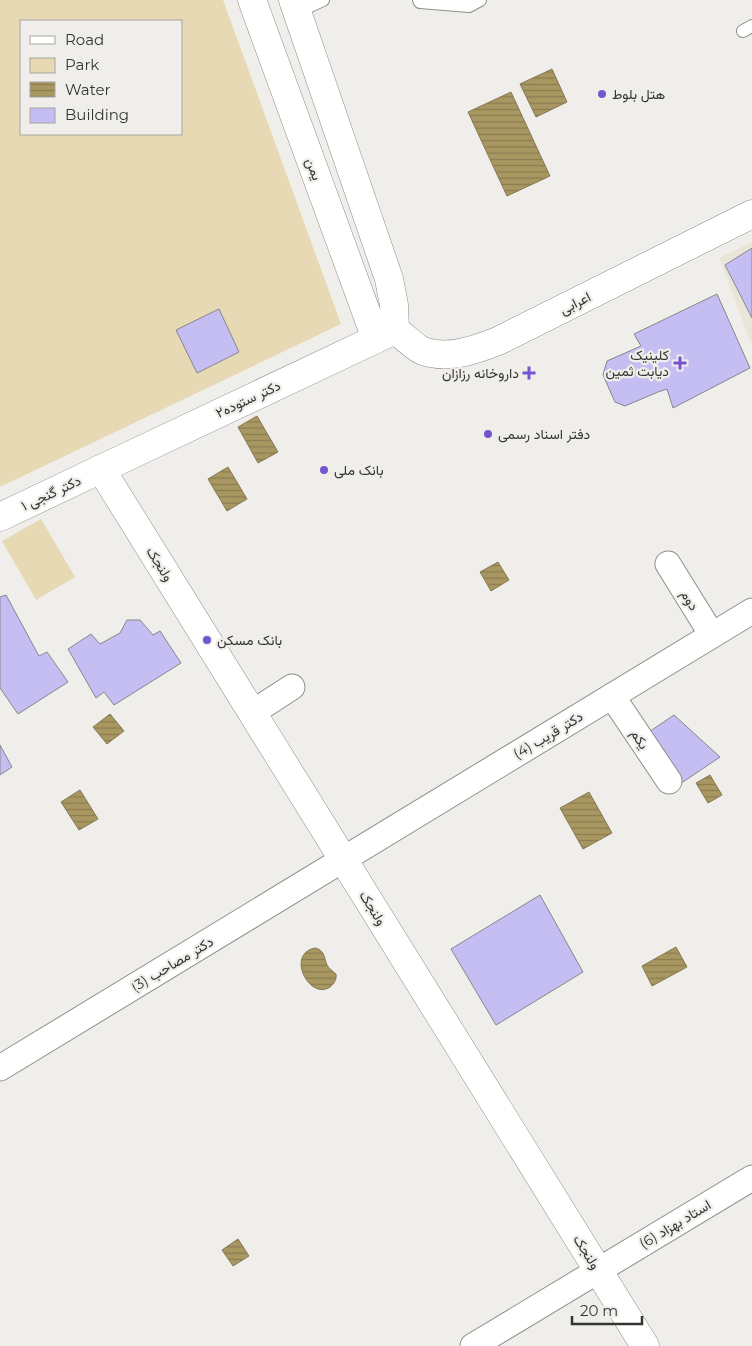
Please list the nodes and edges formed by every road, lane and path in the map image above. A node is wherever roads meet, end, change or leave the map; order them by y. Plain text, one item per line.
1 (252, 0) edge
2 (323, 0) edge
3 (419, 0) edge
4 (480, 0) edge
5 (295, 6) edge
6 (262, 26) junction
7 (752, 214) edge
8 (386, 334) junction
9 (101, 470) junction
10 (0, 517) edge
11 (668, 564) dead end
12 (752, 611) edge
13 (712, 635) junction
14 (292, 687) dead end
15 (612, 696) junction
16 (252, 713) junction
17 (669, 781) dead end
18 (343, 859) junction
19 (0, 1068) edge
20 (752, 1178) edge
21 (598, 1271) junction
22 (473, 1346) edge
23 (645, 1346) edge

1 - 6 main road, یمن
2 - 5 lane
3 - 4 lane
5 - 6 main road
5 - 8 main road
6 - 8 main road, یمن
7 - 8 main road, اعرابی
8 - 9 main road, دکتر ستوده۲
9 - 10 main road, دکتر گنجی ۱
9 - 16 main road, ولنجک
11 - 13 street, دوم
12 - 13 street, دکتر قریب (4)
13 - 15 street, دکتر قریب (4)
14 - 16 street
15 - 17 street, یکم
15 - 18 street, دکتر قریب (4)
16 - 18 main road, ولنجک
18 - 19 street, دکتر مصاحب (3)
18 - 21 main road, ولنجک
20 - 21 street, استاد بهزاد (6)
21 - 22 street, استاد بهزاد (6)
21 - 23 main road, ولنجک

